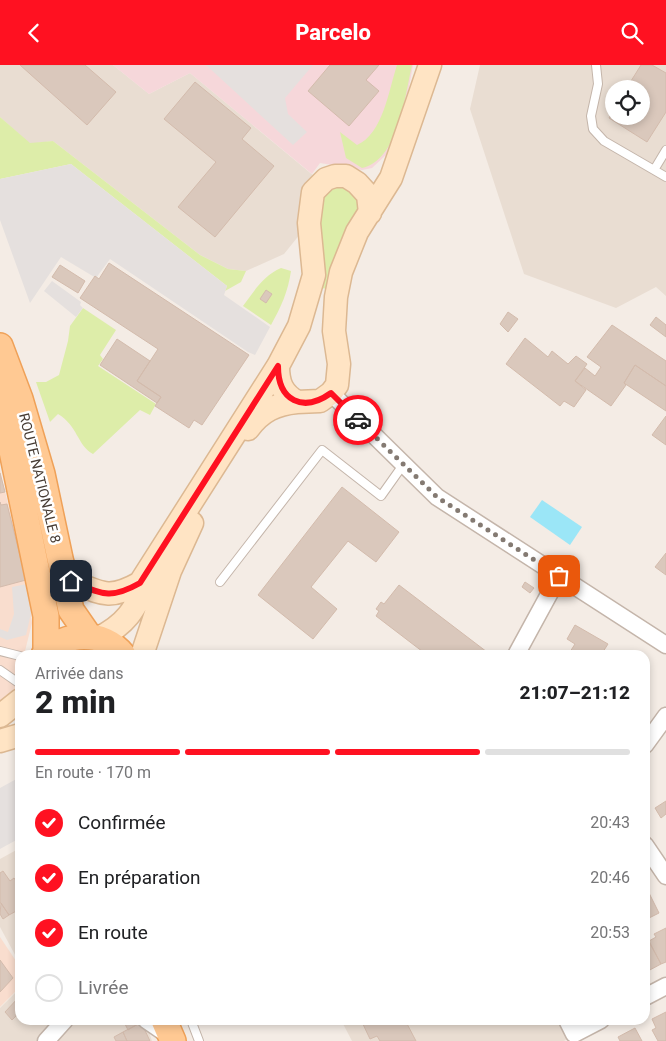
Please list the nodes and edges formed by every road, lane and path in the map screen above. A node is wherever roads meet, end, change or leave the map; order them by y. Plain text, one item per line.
1 (430, 65) edge
2 (596, 65) edge
3 (666, 150) edge
4 (401, 152) junction
5 (654, 170) junction
6 (666, 177) edge
7 (357, 183) junction
8 (370, 213) junction
9 (0, 346) edge
10 (278, 366) junction
11 (0, 393) edge
12 (331, 393) junction
13 (298, 402) junction
14 (14, 442) edge
15 (403, 465) junction
16 (173, 531) junction
17 (60, 559) junction
18 (559, 576) junction
19 (220, 582) dead end
20 (94, 637) junction
21 (666, 645) edge
22 (45, 650) edge
23 (50, 650) edge
24 (118, 650) edge
25 (144, 650) edge
26 (519, 650) edge
27 (0, 651) edge
28 (15, 655) edge
29 (0, 670) edge
30 (15, 680) edge
31 (15, 704) edge
32 (0, 716) edge
33 (666, 716) edge
34 (15, 736) edge
35 (650, 738) edge
36 (0, 741) edge
37 (650, 856) edge
38 (666, 876) edge
39 (666, 986) edge
40 (650, 994) edge
41 (60, 1025) edge
42 (155, 1025) edge
43 (193, 1025) edge
44 (169, 1033) edge
45 (46, 1041) edge
46 (200, 1041) edge

1 - 4 street
2 - 5 lane
3 - 5 lane
4 - 7 street
4 - 8 street
5 - 6 lane
7 - 8 street
7 - 10 street
8 - 12 street
9 - 14 main road, ROUTE NATIONALE 8
10 - 13 street
10 - 16 street
11 - 14 main road, ROUTE NATIONALE 8
12 - 13 street
12 - 15 street
13 - 25 street
14 - 17 main road, ROUTE NATIONALE 8
14 - 22 main road, ROUTE NATIONALE 8
15 - 18 street
15 - 19 lane
16 - 17 street
16 - 20 street
17 - 20 main road, ROUTE NATIONALE 8
18 - 21 street
18 - 26 street
20 - 23 main road
20 - 24 main road
27 - 28 lane
29 - 30 lane
31 - 32 street
33 - 35 street
34 - 36 street
37 - 38 street
39 - 40 street
41 - 45 street
42 - 44 street
43 - 46 lane

